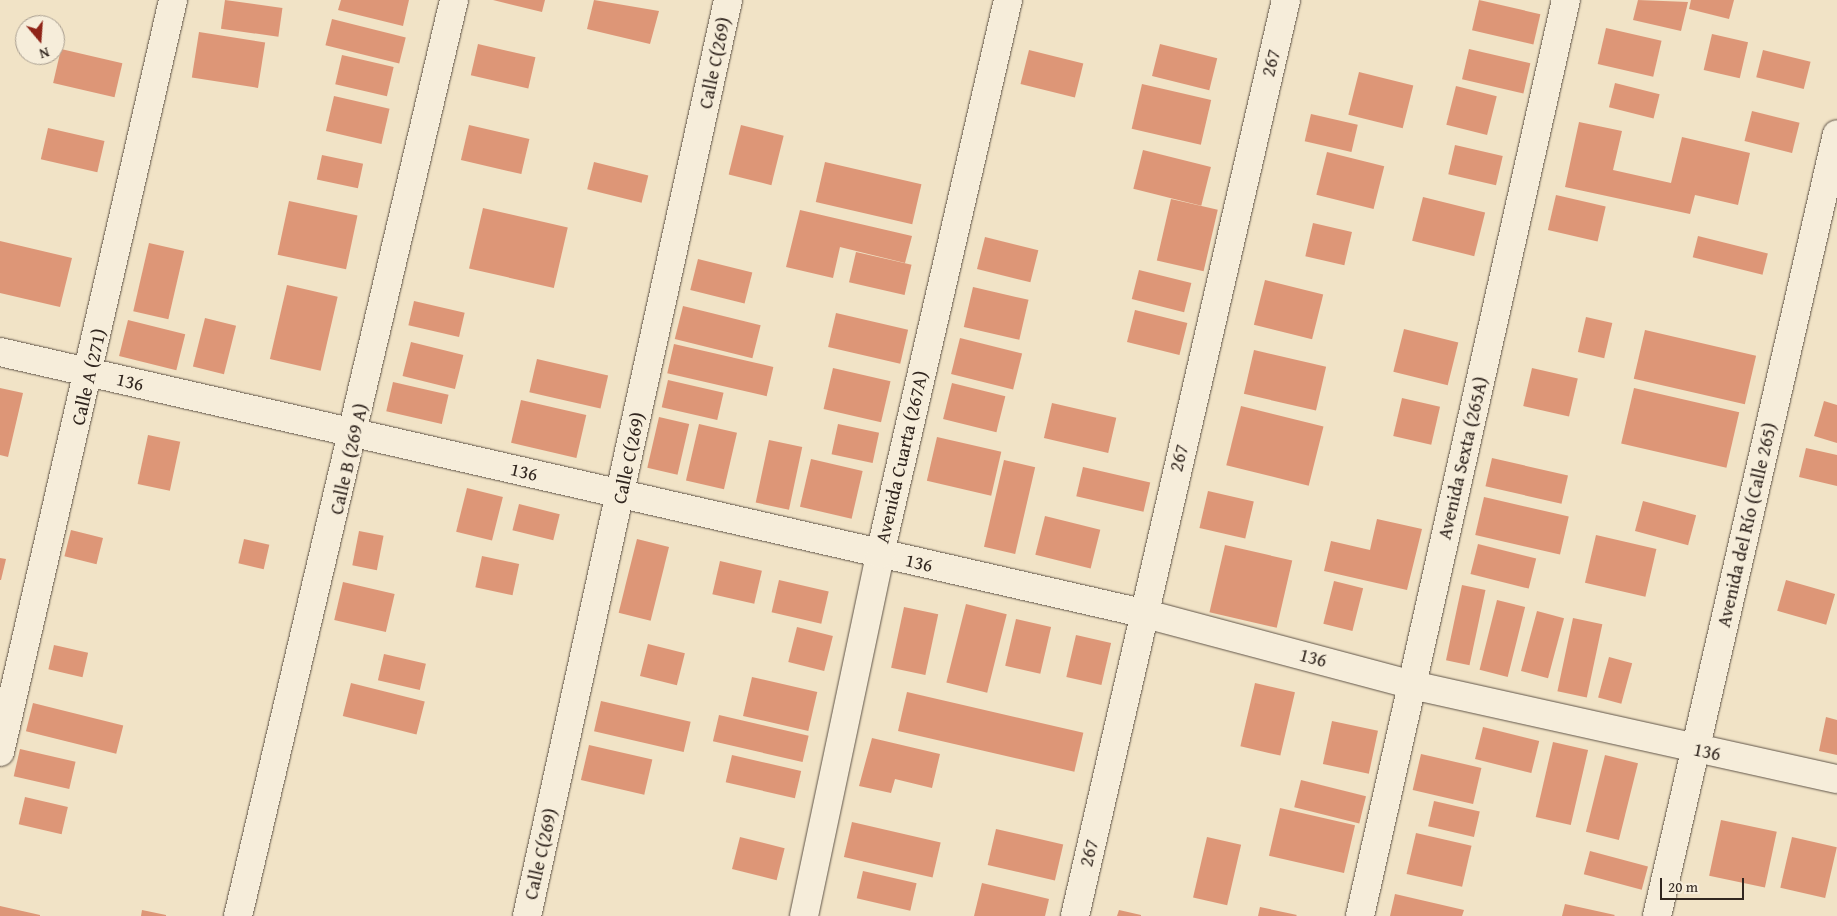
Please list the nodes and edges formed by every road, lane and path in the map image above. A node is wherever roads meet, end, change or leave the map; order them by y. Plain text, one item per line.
1 (173, 0) edge
2 (454, 0) edge
3 (728, 0) edge
4 (1008, 0) edge
5 (1286, 0) edge
6 (1566, 0) edge
7 (1837, 134) edge
8 (0, 352) edge
9 (90, 373) junction
10 (355, 433) junction
11 (621, 494) junction
12 (880, 554) junction
13 (1142, 613) junction
14 (1412, 685) junction
15 (1695, 750) junction
16 (0, 752) edge
17 (1837, 779) edge
18 (238, 916) edge
19 (527, 916) edge
20 (804, 916) edge
21 (1075, 916) edge
22 (1360, 916) edge
23 (1657, 916) edge

1 - 9 street, Calle A (271)
2 - 10 street, Calle B (269 A)
3 - 11 street, Calle C(269)
4 - 12 street, Avenida Cuarta (267A)
5 - 13 street, 267
6 - 14 street, Avenida Sexta (265A)
7 - 15 street, Avenida del Río (Calle 265)
8 - 9 street, 136
9 - 10 street, 136
9 - 16 street, Calle A (271)
10 - 11 street, 136
10 - 18 street, Calle B (269 A)
11 - 12 street, 136
11 - 19 street, Calle C(269)
12 - 13 street, 136
12 - 20 street, Avenida Cuarta (267A)
13 - 14 street, 136
13 - 21 street, 267
14 - 15 street, 136
14 - 22 street, Avenida Sexta (265A)
15 - 17 street, 136
15 - 23 street, Avenida del Río (Calle 265)

